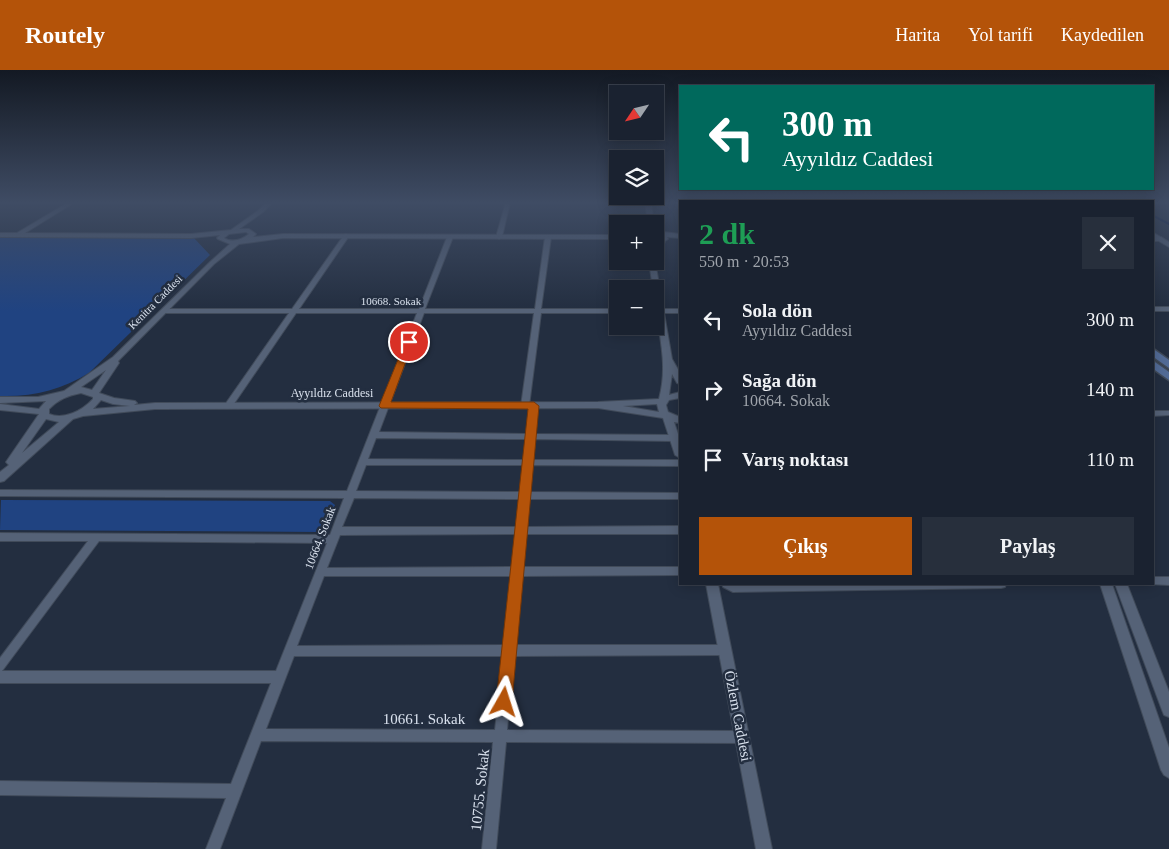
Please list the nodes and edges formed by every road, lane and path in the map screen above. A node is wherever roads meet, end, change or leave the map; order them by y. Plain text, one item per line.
1 (206, 238) edge
2 (247, 238) edge
3 (260, 238) edge
4 (344, 238) edge
5 (449, 238) edge
6 (548, 238) edge
7 (1154, 239) edge
8 (1160, 239) joint
9 (244, 240) junction
10 (222, 241) junction
11 (237, 242) junction
12 (1169, 245) edge
13 (212, 262) junction
14 (1154, 309) edge
15 (1169, 309) edge
16 (164, 311) junction
17 (294, 311) junction
18 (421, 311) junction
19 (537, 311) junction
20 (609, 311) edge
21 (664, 311) edge
22 (679, 311) edge
23 (663, 335) edge
24 (1154, 353) edge
25 (116, 359) junction
26 (668, 359) junction
27 (1154, 365) edge
28 (1169, 365) edge
29 (1169, 377) edge
30 (679, 379) edge
31 (64, 394) junction
32 (96, 394) junction
33 (679, 395) edge
34 (0, 400) edge
35 (663, 401) junction
36 (155, 406) junction
37 (228, 406) junction
38 (384, 406) junction
39 (529, 406) junction
40 (598, 406) junction
41 (0, 407) edge
42 (44, 413) junction
43 (1169, 413) edge
44 (1154, 414) edge
45 (76, 415) junction
46 (667, 416) junction
47 (679, 420) edge
48 (373, 435) junction
49 (531, 436) junction
50 (674, 438) junction
51 (679, 452) edge
52 (363, 462) junction
53 (528, 462) junction
54 (679, 463) edge
55 (1, 476) edge
56 (0, 493) edge
57 (350, 495) junction
58 (525, 495) junction
59 (679, 496) edge
60 (521, 530) junction
61 (679, 530) edge
62 (334, 535) junction
63 (0, 537) edge
64 (96, 538) junction
65 (679, 571) edge
66 (320, 572) junction
67 (517, 572) junction
68 (1154, 581) edge
69 (1169, 581) edge
70 (712, 585) edge
71 (728, 585) edge
72 (934, 585) edge
73 (1106, 585) edge
74 (1121, 585) edge
75 (725, 650) junction
76 (289, 651) junction
77 (509, 651) junction
78 (0, 667) edge
79 (0, 676) edge
80 (279, 678) junction
81 (1169, 710) edge
82 (257, 735) junction
83 (500, 736) junction
84 (742, 737) junction
85 (1169, 770) edge
86 (0, 788) edge
87 (235, 791) junction
88 (213, 849) edge
89 (489, 849) edge
90 (764, 849) edge

1 - 10 street
2 - 9 street
3 - 9 street
4 - 17 street
5 - 18 street, 10664. Sokak
6 - 19 street, 10755. Sokak
7 - 8 street
8 - 12 street
9 - 11 street
10 - 11 street
10 - 13 street
11 - 13 street
13 - 16 street, Kenitra Caddesi
14 - 15 street
16 - 17 street, 10668. Sokak
16 - 25 street, Kenitra Caddesi
17 - 18 street, 10668. Sokak
17 - 37 street
18 - 19 street, 10668. Sokak
18 - 38 street, 10664. Sokak
19 - 20 street, 10668. Sokak
19 - 39 street, 10755. Sokak
21 - 22 street
23 - 26 street
24 - 28 main road
25 - 31 street
25 - 32 street
26 - 30 street
26 - 35 street
27 - 29 main road
31 - 32 street, Ayyıldız Caddesi
31 - 34 street
31 - 42 street
32 - 36 street, Ayyıldız Caddesi
32 - 45 street
33 - 35 street, Ayyıldız Caddesi
35 - 40 street, Ayyıldız Caddesi
35 - 46 street
36 - 37 street, Ayyıldız Caddesi
36 - 45 street, Ayyıldız Caddesi
37 - 38 street, Ayyıldız Caddesi
38 - 39 street, Ayyıldız Caddesi
38 - 48 street, 10664. Sokak
39 - 40 street, Ayyıldız Caddesi
39 - 49 street, 10755. Sokak
40 - 46 street, Ayyıldız Caddesi
41 - 42 street
42 - 45 street, Ayyıldız Caddesi
42 - 55 street
43 - 44 street
45 - 55 street
46 - 47 street, Ayyıldız Caddesi
46 - 50 street
48 - 49 street
48 - 52 street, 10664. Sokak
49 - 50 street
49 - 53 street, 10755. Sokak
50 - 51 street
52 - 53 street
52 - 57 street, 10664. Sokak
53 - 54 street
53 - 58 street, 10755. Sokak
56 - 57 street
57 - 58 street
57 - 62 street, 10664. Sokak
58 - 59 street
58 - 60 street, 10755. Sokak
60 - 61 street
60 - 62 street
60 - 67 street, 10755. Sokak
62 - 64 street
62 - 66 street, 10664. Sokak
63 - 64 street
64 - 78 street
65 - 67 street
66 - 67 street
66 - 76 street, 10664. Sokak
67 - 77 street, 10755. Sokak
68 - 69 street
70 - 75 street, Özlem Caddesi
71 - 72 street
73 - 85 street
74 - 81 street
75 - 77 street
75 - 84 street, Özlem Caddesi
76 - 77 street
76 - 80 street, 10664. Sokak
77 - 83 street, 10755. Sokak
79 - 80 street
80 - 82 street, 10664. Sokak
82 - 83 street, 10661. Sokak
82 - 87 street, 10664. Sokak
83 - 84 street, 10661. Sokak
83 - 89 street, 10755. Sokak
84 - 90 street, Özlem Caddesi
86 - 87 street
87 - 88 street, 10664. Sokak

